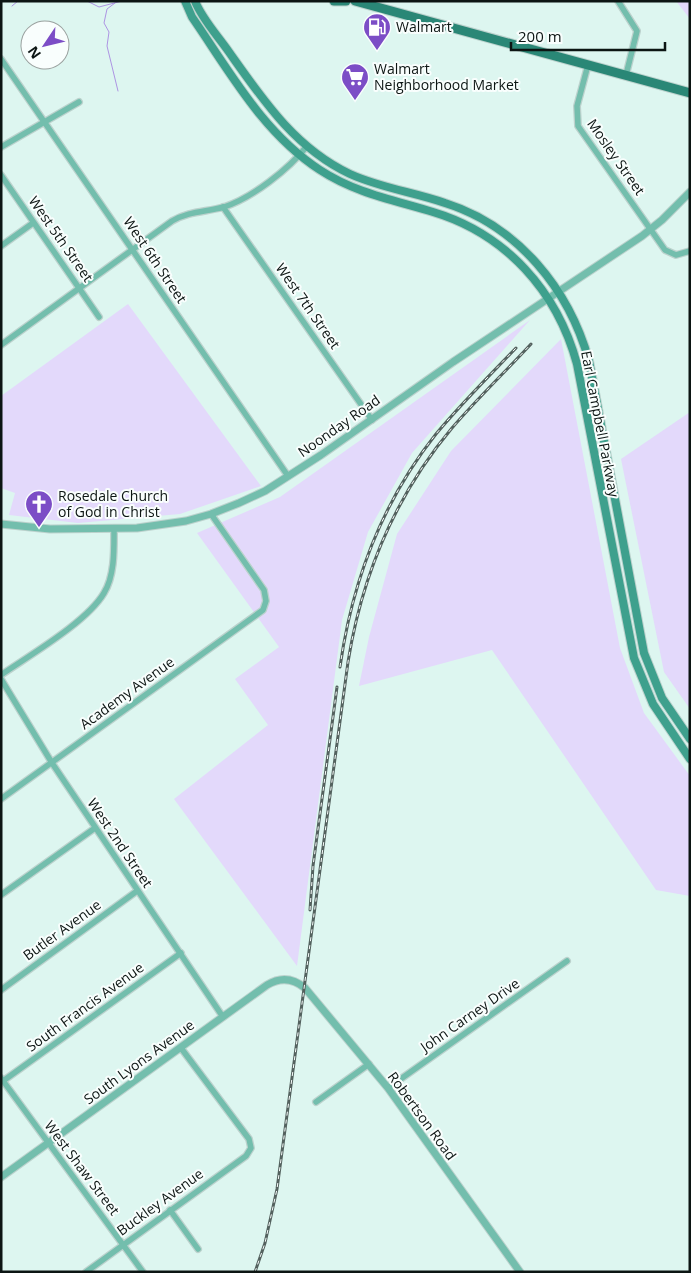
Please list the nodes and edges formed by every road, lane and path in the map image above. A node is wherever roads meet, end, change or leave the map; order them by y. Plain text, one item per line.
1 (185, 1) edge
2 (195, 1) edge
3 (334, 1) edge
4 (346, 1) edge
5 (355, 1) edge
6 (618, 1) edge
7 (225, 46) junction
8 (216, 52) junction
9 (1, 59) edge
10 (238, 64) junction
11 (588, 65) junction
12 (229, 71) junction
13 (246, 76) junction
14 (626, 76) junction
15 (237, 82) junction
16 (690, 93) edge
17 (79, 102) dead end
18 (267, 105) junction
19 (257, 112) junction
20 (45, 122) junction
21 (307, 146) junction
22 (1, 147) edge
23 (300, 156) junction
24 (1, 175) edge
25 (690, 192) edge
26 (431, 198) junction
27 (223, 207) junction
28 (428, 210) junction
29 (33, 223) junction
30 (651, 230) junction
31 (1, 246) edge
32 (133, 249) junction
33 (690, 251) edge
34 (81, 289) junction
35 (559, 291) junction
36 (549, 297) junction
37 (99, 317) dead end
38 (1, 345) edge
39 (372, 420) junction
40 (288, 476) junction
41 (210, 514) junction
42 (1, 524) edge
43 (114, 528) junction
44 (1, 675) edge
45 (1, 679) edge
46 (669, 710) junction
47 (659, 716) junction
48 (690, 739) edge
49 (690, 759) edge
50 (52, 762) junction
51 (1, 799) edge
52 (95, 828) junction
53 (138, 891) junction
54 (1, 895) edge
55 (181, 953) junction
56 (567, 961) dead end
57 (296, 982) joint
58 (1, 990) edge
59 (224, 1017) junction
60 (181, 1048) junction
61 (369, 1064) junction
62 (2, 1080) edge
63 (388, 1088) junction
64 (316, 1102) dead end
65 (48, 1143) junction
66 (1, 1178) edge
67 (170, 1210) junction
68 (123, 1244) junction
69 (198, 1249) dead end
70 (86, 1272) edge
71 (143, 1272) edge
72 (520, 1272) edge

1 - 8 main road, Earl Campbell Parkway
2 - 7 main road, Earl Campbell Parkway
3 - 4 main road
5 - 11 main road
6 - 14 street
7 - 8 main road
7 - 10 main road, Earl Campbell Parkway
8 - 12 main road, Earl Campbell Parkway
9 - 20 street, West 6th Street
10 - 12 main road
10 - 13 main road, Earl Campbell Parkway
11 - 14 main road
11 - 30 street, Mosley Street
12 - 15 main road, Earl Campbell Parkway
13 - 15 main road
13 - 18 main road, Earl Campbell Parkway
14 - 16 main road
15 - 19 main road, Earl Campbell Parkway
17 - 20 street
18 - 19 main road
18 - 21 main road, Earl Campbell Parkway
19 - 23 main road, Earl Campbell Parkway
20 - 22 street
20 - 32 street, West 6th Street
21 - 23 street
21 - 26 main road, Earl Campbell Parkway
23 - 27 street
23 - 28 main road, Earl Campbell Parkway
24 - 29 street, West 5th Street
25 - 30 street, Noonday Road
26 - 28 main road
26 - 35 main road, Earl Campbell Parkway
27 - 32 street
27 - 39 street, West 7th Street
28 - 36 main road, Earl Campbell Parkway
29 - 31 street
29 - 34 street, West 5th Street
30 - 33 street
30 - 35 street, Noonday Road
32 - 34 street
32 - 40 street, West 6th Street
34 - 37 street, West 5th Street
34 - 38 street
35 - 36 street, Noonday Road
35 - 46 main road, Earl Campbell Parkway
36 - 39 street, Noonday Road
36 - 47 main road, Earl Campbell Parkway
39 - 40 street, Noonday Road
40 - 41 street, Noonday Road
41 - 43 street, Noonday Road
41 - 50 street, Academy Avenue
42 - 43 street, Noonday Road
43 - 44 street
45 - 50 street, West 2nd Street
46 - 47 main road
46 - 48 main road, Earl Campbell Parkway
47 - 49 main road, Earl Campbell Parkway
50 - 51 street, Academy Avenue
50 - 52 street, West 2nd Street
52 - 53 street, West 2nd Street
52 - 54 street
53 - 55 street, West 2nd Street
53 - 58 street, Butler Avenue
55 - 59 street, West 2nd Street
55 - 62 street, South Francis Avenue
56 - 63 street, John Carney Drive
57 - 59 street, South Lyons Avenue
57 - 61 street, Robertson Road
59 - 60 street, South Lyons Avenue
60 - 65 street, South Lyons Avenue
60 - 67 street, Buckley Avenue
61 - 63 street, Robertson Road
61 - 64 street
62 - 65 street, West Shaw Street
63 - 72 street, Robertson Road
65 - 66 street, South Lyons Avenue
65 - 68 street, West Shaw Street
67 - 68 street, Buckley Avenue
67 - 69 street
68 - 70 street, Buckley Avenue
68 - 71 street, West Shaw Street

